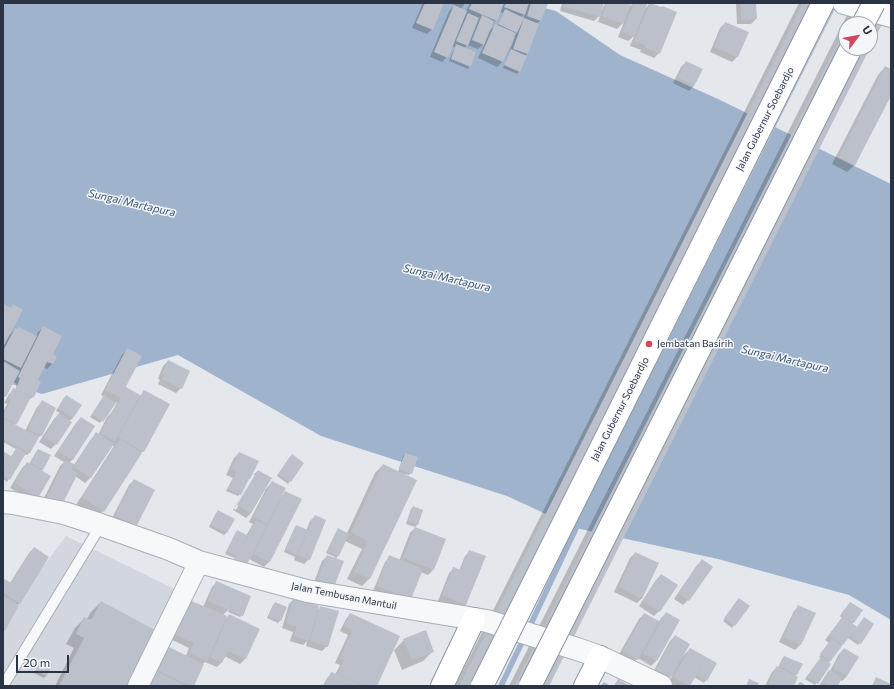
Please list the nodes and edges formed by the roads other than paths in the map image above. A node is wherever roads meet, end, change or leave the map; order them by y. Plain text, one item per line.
1 (823, 3) edge
2 (844, 3) edge
3 (874, 3) edge
4 (867, 16) edge
5 (891, 16) edge
6 (847, 56) edge
7 (3, 502) edge
8 (101, 525) junction
9 (200, 562) junction
10 (474, 619) junction
11 (600, 657) junction
12 (3, 686) edge
13 (138, 686) edge
14 (442, 686) edge
15 (482, 686) edge
16 (530, 686) edge
17 (585, 686) edge
18 (662, 686) edge

1 - 15 highway, Jalan Gubernur Soebardjo, bridge
2 - 5 street
3 - 4 highway, bridge
6 - 16 highway, bridge
7 - 8 street, Jalan Tembusan Mantuil
8 - 9 street, Jalan Tembusan Mantuil
8 - 12 lane
9 - 10 street, Jalan Tembusan Mantuil
9 - 13 street
10 - 11 street, Jalan Tembusan Mantuil
10 - 14 highway
11 - 17 highway
11 - 18 street, Jalan Tembusan Mantuil

